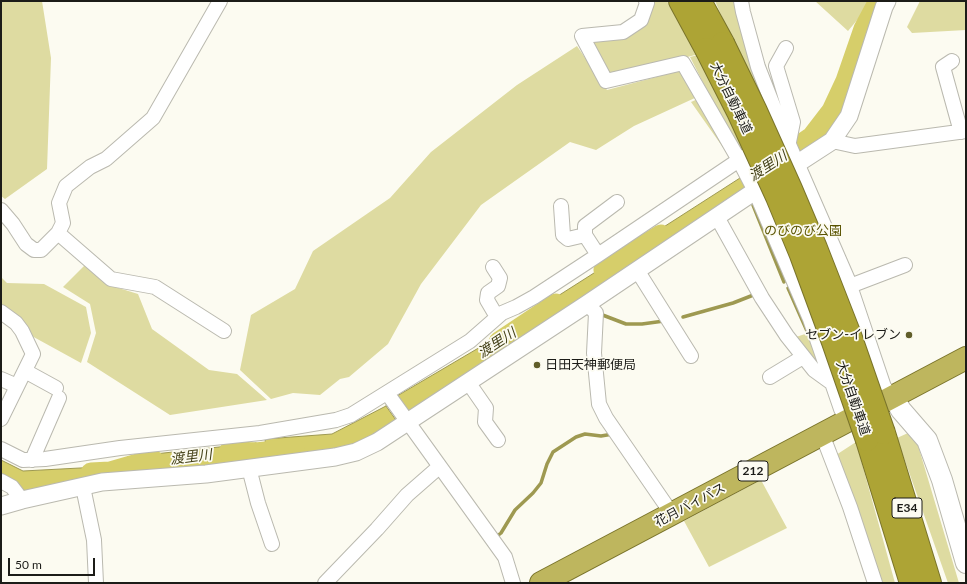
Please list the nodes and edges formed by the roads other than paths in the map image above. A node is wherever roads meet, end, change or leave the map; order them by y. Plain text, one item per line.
1 (220, 1) edge
2 (646, 1) edge
3 (680, 1) edge
4 (700, 1) edge
5 (741, 1) edge
6 (887, 1) edge
7 (715, 46) junction
8 (786, 48) dead end
9 (952, 61) dead end
10 (963, 131) edge
11 (788, 140) junction
12 (832, 141) junction
13 (739, 161) junction
14 (797, 162) junction
15 (755, 190) junction
16 (617, 202) dead end
17 (561, 206) dead end
18 (1, 210) edge
19 (717, 217) junction
20 (58, 233) junction
21 (585, 235) junction
22 (598, 255) junction
23 (905, 265) dead end
24 (493, 267) dead end
25 (638, 270) junction
26 (850, 286) junction
27 (587, 304) junction
28 (1, 312) edge
29 (497, 317) junction
30 (224, 331) dead end
31 (691, 356) dead end
32 (803, 357) junction
33 (966, 358) edge
34 (25, 371) junction
35 (770, 377) dead end
36 (1, 379) edge
37 (468, 382) junction
38 (832, 383) junction
39 (17, 386) junction
40 (387, 393) junction
41 (893, 397) junction
42 (1, 418) edge
43 (847, 421) junction
44 (407, 422) junction
45 (822, 434) junction
46 (875, 436) junction
47 (498, 440) dead end
48 (1, 449) edge
49 (32, 460) junction
50 (439, 467) junction
51 (249, 468) junction
52 (1, 481) edge
53 (83, 487) junction
54 (22, 500) junction
55 (1, 506) edge
56 (672, 514) junction
57 (272, 544) dead end
58 (966, 563) edge
59 (96, 583) edge
60 (325, 583) edge
61 (513, 583) edge
62 (541, 583) edge
63 (875, 583) edge
64 (911, 583) edge
65 (930, 583) edge

1 - 20 street
2 - 13 street
3 - 7 highway, 大分自動車道 / E34
4 - 7 highway, 大分自動車道 / E34
5 - 11 street
6 - 12 street
7 - 46 highway, 大分自動車道 / E34, bridge
8 - 11 street
9 - 10 street
10 - 12 street
11 - 13 street
11 - 14 street
12 - 14 street
13 - 15 street
13 - 22 street
14 - 15 street
14 - 26 street
15 - 19 street
15 - 38 street
16 - 21 street
17 - 21 street
18 - 20 street
19 - 25 street
19 - 32 street
20 - 30 street
21 - 22 street
22 - 29 street
23 - 26 street
24 - 29 street
25 - 27 street
25 - 31 street
26 - 41 street
27 - 37 street
27 - 56 street
28 - 34 street
29 - 40 street
32 - 35 street
32 - 38 street
33 - 41 highway, 花月バイパス / 212
34 - 39 street
34 - 49 street
36 - 39 street
37 - 44 street
37 - 47 street
38 - 43 street
39 - 42 street
40 - 44 street
40 - 49 street
41 - 43 highway, 花月バイパス / 212
41 - 58 main road
43 - 45 highway, 花月バイパス / 212
44 - 50 street
44 - 51 street
45 - 56 highway, 花月バイパス / 212
45 - 63 street
46 - 64 highway, 大分自動車道 / E34
46 - 65 highway, 大分自動車道 / E34
48 - 49 street
50 - 60 street
50 - 61 street
51 - 53 street
51 - 57 street
52 - 54 street
53 - 54 street
53 - 59 street
54 - 55 street
56 - 62 highway, 花月バイパス / 212

